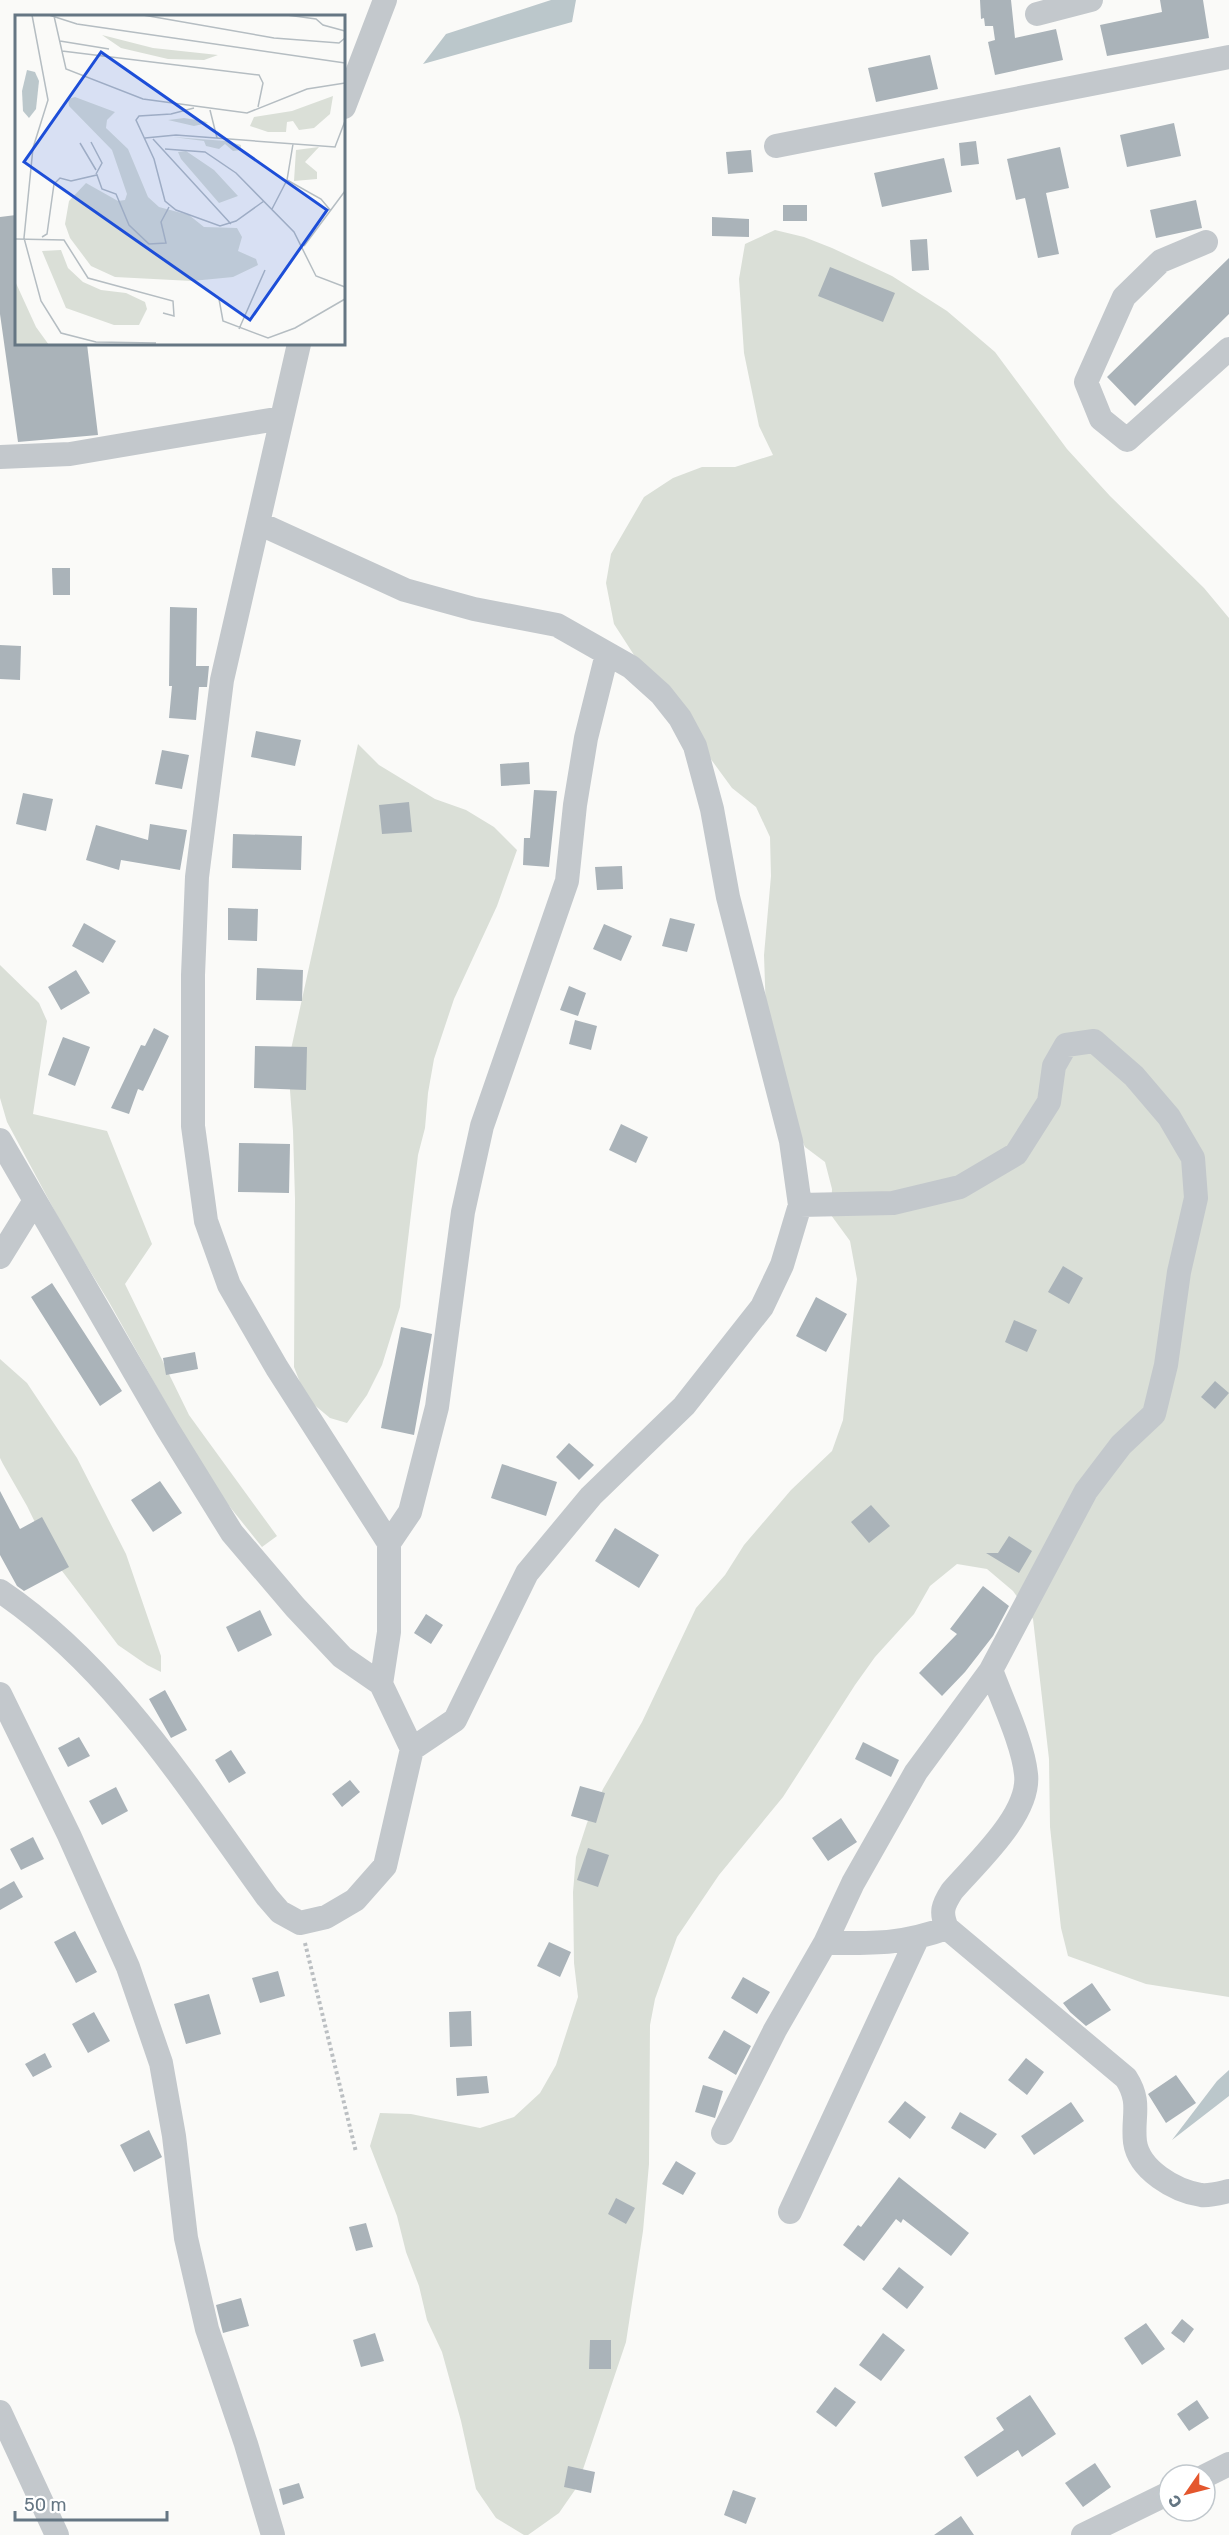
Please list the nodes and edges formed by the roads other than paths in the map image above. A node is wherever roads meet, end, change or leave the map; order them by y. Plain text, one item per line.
1 (386, 0) edge
2 (1091, 0) edge
3 (1037, 14) dead end
4 (1229, 57) edge
5 (345, 104) edge
6 (776, 146) dead end
7 (1206, 242) dead end
8 (299, 345) edge
9 (1229, 349) edge
10 (282, 418) junction
11 (0, 457) edge
12 (258, 523) junction
13 (607, 654) junction
14 (0, 1140) edge
15 (34, 1202) junction
16 (800, 1205) junction
17 (0, 1257) edge
18 (389, 1543) junction
19 (0, 1591) edge
20 (991, 1670) junction
21 (381, 1684) junction
22 (0, 1694) edge
23 (412, 1749) junction
24 (947, 1928) junction
25 (917, 1939) junction
26 (825, 1943) junction
27 (723, 2133) dead end
28 (1229, 2191) edge
29 (790, 2212) dead end
30 (0, 2412) edge
31 (1157, 2499) edge
32 (57, 2535) edge
33 (273, 2535) edge
34 (1083, 2535) edge

1 - 5 street
2 - 3 street
4 - 6 street
7 - 9 street
8 - 10 street
10 - 11 street
10 - 12 street
12 - 13 street
12 - 18 street
13 - 16 street
13 - 18 street
14 - 15 street
15 - 17 street
15 - 21 street
16 - 20 street
16 - 23 street
18 - 21 street
19 - 23 street
20 - 24 street
20 - 26 street
21 - 23 street
22 - 33 street
24 - 25 street
24 - 28 street
25 - 26 street
25 - 29 street
26 - 27 street
30 - 32 street
31 - 34 street

